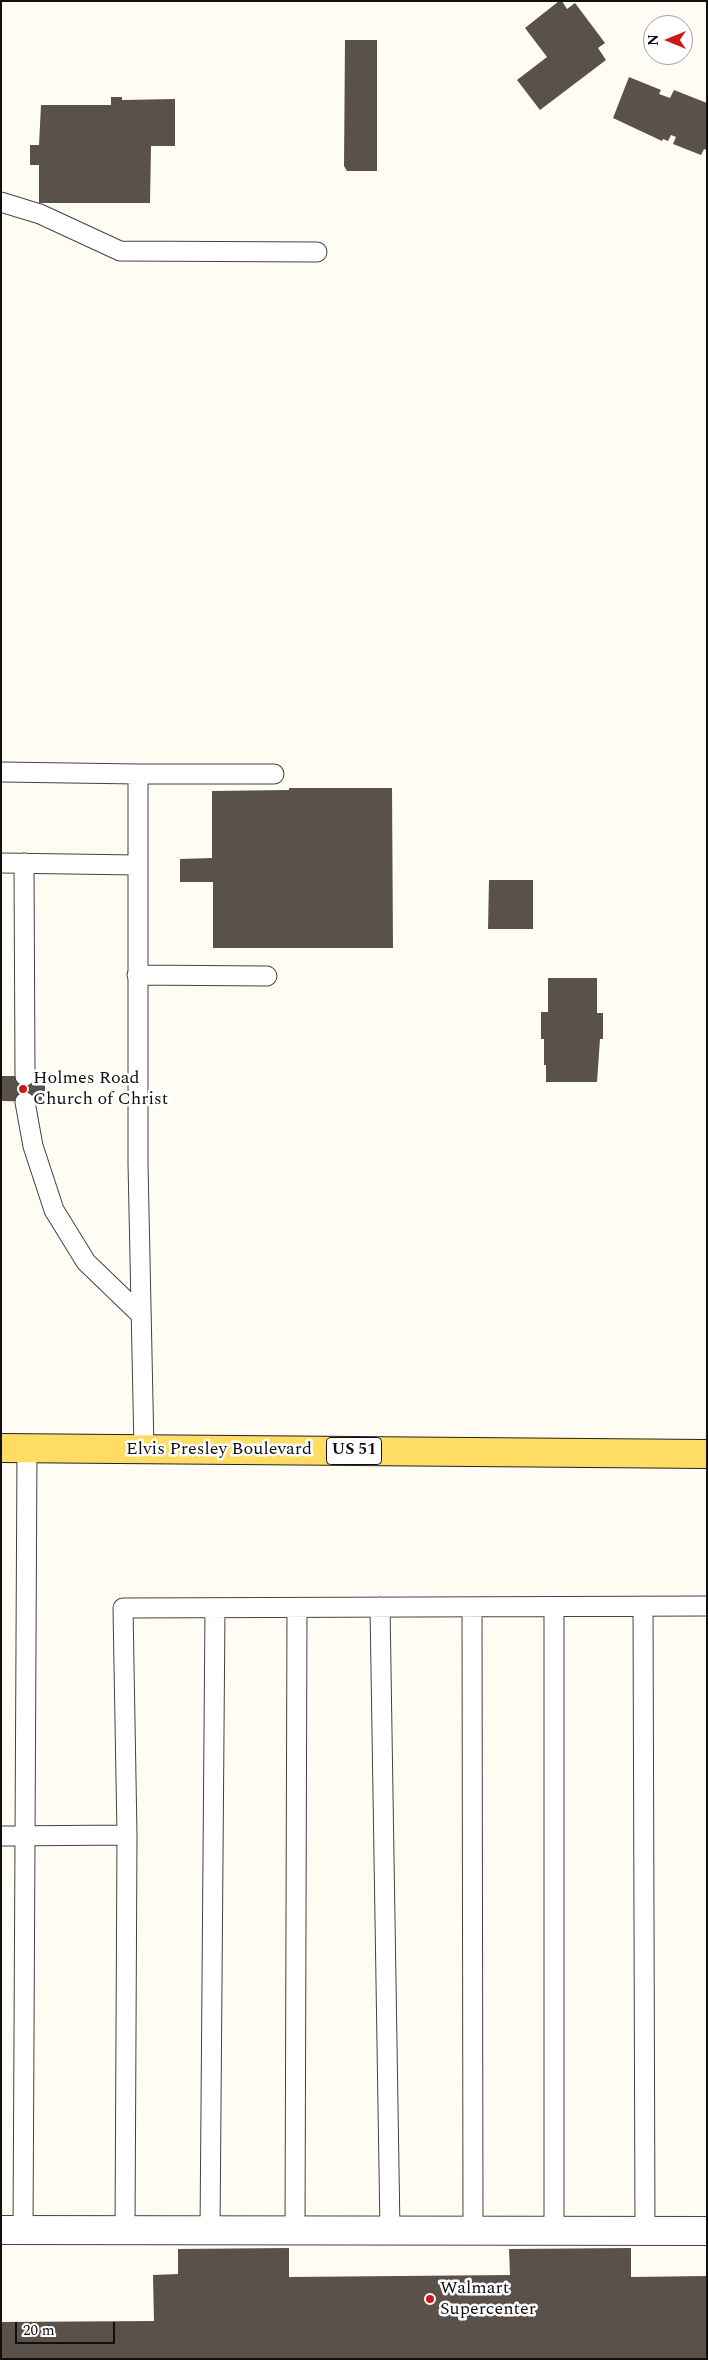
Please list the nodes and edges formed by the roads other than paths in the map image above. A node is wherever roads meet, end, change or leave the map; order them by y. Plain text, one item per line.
1 (1, 202) edge
2 (317, 252) dead end
3 (1, 772) edge
4 (138, 774) junction
5 (274, 774) dead end
6 (1, 863) edge
7 (24, 864) junction
8 (137, 865) junction
9 (137, 976) junction
10 (267, 976) dead end
11 (25, 1076) dead end
12 (25, 1102) dead end
13 (141, 1315) junction
14 (14, 1448) edge
15 (144, 1449) junction
16 (707, 1454) edge
17 (643, 1606) junction
18 (707, 1606) edge
19 (380, 1607) junction
20 (472, 1607) junction
21 (554, 1607) junction
22 (215, 1608) junction
23 (297, 1608) junction
24 (127, 1835) junction
25 (1, 1836) edge
26 (25, 1836) junction
27 (12, 2230) edge
28 (124, 2230) junction
29 (210, 2230) junction
30 (295, 2230) junction
31 (390, 2230) junction
32 (473, 2231) junction
33 (554, 2231) junction
34 (645, 2231) junction
35 (707, 2231) edge

1 - 2 lane
3 - 4 lane
4 - 5 lane
4 - 8 lane
6 - 7 lane
7 - 8 lane
7 - 11 lane
8 - 9 lane
9 - 10 lane
9 - 13 lane
12 - 13 lane
13 - 15 lane
14 - 15 main road, Elvis Presley Boulevard / US 51
14 - 26 lane
15 - 16 main road, Elvis Presley Boulevard / US 51
17 - 18 lane
17 - 21 lane
17 - 34 lane
19 - 20 lane
19 - 23 lane
19 - 31 lane
20 - 21 lane
20 - 32 lane
21 - 33 lane
22 - 23 lane
22 - 24 lane
22 - 29 lane
23 - 30 lane
24 - 26 lane
24 - 28 lane
25 - 26 lane
26 - 27 lane
27 - 28 street
28 - 29 street
29 - 30 street
30 - 31 street
31 - 32 street
32 - 33 street
33 - 34 street
34 - 35 street

